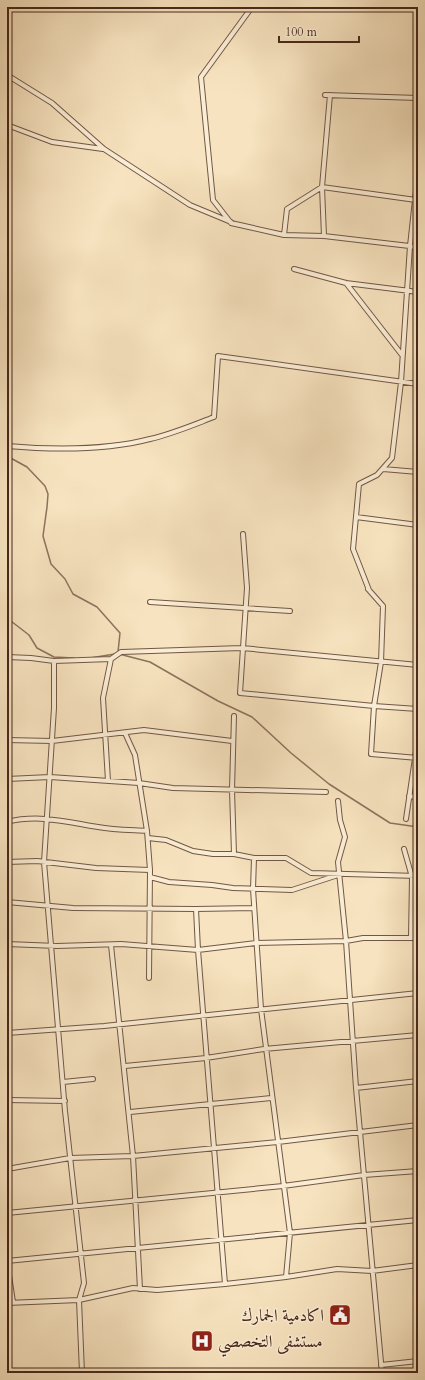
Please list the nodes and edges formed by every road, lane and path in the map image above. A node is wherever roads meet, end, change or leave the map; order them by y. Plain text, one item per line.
1 (252, 7) edge
2 (7, 75) edge
3 (325, 95) dead end
4 (330, 95) junction
5 (418, 98) edge
6 (7, 125) edge
7 (104, 149) junction
8 (418, 172) edge
9 (322, 187) junction
10 (416, 200) junction
11 (231, 223) junction
12 (284, 235) junction
13 (324, 236) junction
14 (410, 246) junction
15 (418, 247) edge
16 (294, 269) dead end
17 (346, 283) junction
18 (407, 291) junction
19 (418, 292) edge
20 (402, 355) junction
21 (401, 382) junction
22 (418, 384) edge
23 (7, 446) edge
24 (383, 469) junction
25 (418, 472) edge
26 (356, 518) junction
27 (418, 525) edge
28 (243, 534) dead end
29 (150, 602) dead end
30 (244, 608) junction
31 (290, 611) dead end
32 (242, 648) junction
33 (7, 657) edge
34 (111, 659) junction
35 (54, 661) junction
36 (381, 662) junction
37 (418, 665) edge
38 (374, 706) junction
39 (418, 709) edge
40 (234, 716) dead end
41 (125, 733) junction
42 (105, 736) junction
43 (418, 738) edge
44 (7, 740) edge
45 (52, 741) junction
46 (232, 741) junction
47 (417, 758) edge
48 (50, 777) junction
49 (7, 778) edge
50 (108, 781) junction
51 (139, 783) junction
52 (232, 790) junction
53 (326, 792) dead end
54 (409, 796) junction
55 (418, 798) edge
56 (338, 801) dead end
57 (48, 818) junction
58 (406, 819) dead end
59 (7, 822) edge
60 (147, 831) junction
61 (148, 838) junction
62 (404, 849) dead end
63 (234, 854) junction
64 (254, 858) junction
65 (7, 862) edge
66 (44, 862) junction
67 (150, 870) junction
68 (340, 874) junction
69 (418, 876) edge
70 (150, 877) junction
71 (412, 877) junction
72 (253, 889) junction
73 (411, 896) junction
74 (418, 896) edge
75 (7, 902) edge
76 (47, 906) junction
77 (254, 908) junction
78 (150, 909) junction
79 (196, 909) junction
80 (411, 938) junction
81 (418, 938) edge
82 (346, 941) junction
83 (7, 944) edge
84 (256, 944) junction
85 (52, 945) junction
86 (111, 945) junction
87 (150, 946) junction
88 (198, 950) junction
89 (149, 978) dead end
90 (418, 994) edge
91 (350, 1000) junction
92 (260, 1010) junction
93 (204, 1015) junction
94 (121, 1024) junction
95 (58, 1029) junction
96 (7, 1033) edge
97 (418, 1035) edge
98 (353, 1041) junction
99 (264, 1049) junction
100 (206, 1058) junction
101 (125, 1066) junction
102 (93, 1079) dead end
103 (418, 1081) edge
104 (63, 1082) junction
105 (356, 1088) junction
106 (272, 1098) junction
107 (7, 1100) edge
108 (65, 1101) junction
109 (210, 1105) junction
110 (130, 1112) junction
111 (418, 1125) edge
112 (360, 1133) junction
113 (278, 1142) junction
114 (213, 1149) junction
115 (133, 1156) junction
116 (70, 1158) junction
117 (7, 1170) edge
118 (418, 1171) edge
119 (364, 1175) junction
120 (283, 1186) junction
121 (217, 1192) junction
122 (136, 1200) junction
123 (74, 1207) junction
124 (7, 1214) edge
125 (418, 1220) edge
126 (368, 1226) junction
127 (290, 1233) junction
128 (221, 1240) junction
129 (138, 1248) junction
130 (80, 1255) junction
131 (7, 1262) edge
132 (418, 1265) edge
133 (372, 1271) junction
134 (286, 1277) junction
135 (225, 1284) junction
136 (140, 1289) junction
137 (78, 1300) junction
138 (13, 1302) junction
139 (7, 1304) edge
140 (418, 1361) edge
141 (381, 1365) junction
142 (82, 1373) edge
143 (382, 1373) edge

1 - 11 street
2 - 7 street
3 - 4 street
4 - 5 street
4 - 9 street
6 - 7 street
7 - 11 street
8 - 10 street
9 - 10 street
9 - 12 street
9 - 13 street
10 - 14 street
11 - 12 street
12 - 13 street
13 - 14 street
14 - 15 street
14 - 18 street
16 - 17 street
17 - 18 street
17 - 20 street
18 - 19 street
18 - 20 street
20 - 21 street
21 - 22 street
21 - 23 street
21 - 24 street
24 - 25 street
24 - 26 street
26 - 27 street
26 - 36 street
28 - 30 street
29 - 30 street
30 - 31 street
30 - 32 street
32 - 34 street
32 - 36 street
32 - 38 street
33 - 35 street
34 - 35 street
34 - 42 street
35 - 45 street
36 - 37 street
36 - 38 street
38 - 39 street
38 - 47 street
40 - 46 street
41 - 42 street
41 - 46 street
41 - 51 street
42 - 45 street
42 - 50 street
43 - 47 street
44 - 45 street
45 - 48 street
46 - 52 street
47 - 54 street
48 - 49 street
48 - 50 street
48 - 57 street
50 - 51 street
51 - 52 street
51 - 60 street
52 - 53 street
52 - 63 street
54 - 55 street
54 - 58 street
56 - 68 street
57 - 59 street
57 - 60 street
57 - 66 street
60 - 61 street
61 - 63 street
61 - 67 street
62 - 71 street
63 - 64 street
64 - 68 street
64 - 72 street
65 - 66 street
66 - 67 street
66 - 76 street
67 - 70 street
68 - 71 street
68 - 72 street
68 - 82 street
69 - 71 street
70 - 72 street
70 - 78 street
71 - 73 street
72 - 77 street
73 - 74 street
73 - 80 street
75 - 76 street
76 - 78 street
76 - 85 street
77 - 79 street
77 - 84 street
78 - 79 street
78 - 87 street
79 - 88 street
80 - 81 street
80 - 82 street
82 - 84 street
82 - 91 street
83 - 85 street
84 - 88 street
84 - 92 street
85 - 86 street
85 - 95 street
86 - 87 street
86 - 94 street
87 - 88 street
87 - 89 street
88 - 93 street
90 - 91 street
91 - 92 street
91 - 98 street
92 - 93 street
92 - 99 street
93 - 94 street
93 - 100 street
94 - 95 street
94 - 101 street
95 - 96 street
95 - 104 street
97 - 98 street
98 - 99 street
98 - 105 street
99 - 100 street
99 - 106 street
100 - 101 street
100 - 109 street
101 - 110 street
102 - 104 street
103 - 105 street
104 - 108 street
105 - 112 street
106 - 109 street
106 - 113 street
107 - 108 street
108 - 116 street
109 - 110 street
109 - 114 street
110 - 115 street
111 - 112 street
112 - 113 street
112 - 119 street
113 - 114 street
113 - 120 street
114 - 115 street
114 - 121 street
115 - 116 street
115 - 122 street
116 - 117 street
116 - 123 street
118 - 119 street
119 - 120 street
119 - 126 street
120 - 121 street
120 - 127 street
121 - 122 street
121 - 128 street
122 - 123 street
122 - 129 street
123 - 124 street
123 - 130 street
125 - 126 street
126 - 127 street
126 - 133 street
127 - 128 street
127 - 134 street
128 - 129 street
128 - 135 street
129 - 130 street
129 - 136 street
130 - 131 street
130 - 137 street
131 - 138 street
132 - 133 street
133 - 134 street
133 - 141 street
134 - 135 street
135 - 136 street
136 - 137 street
137 - 138 street
137 - 142 street
138 - 139 street
140 - 141 street
141 - 143 street

